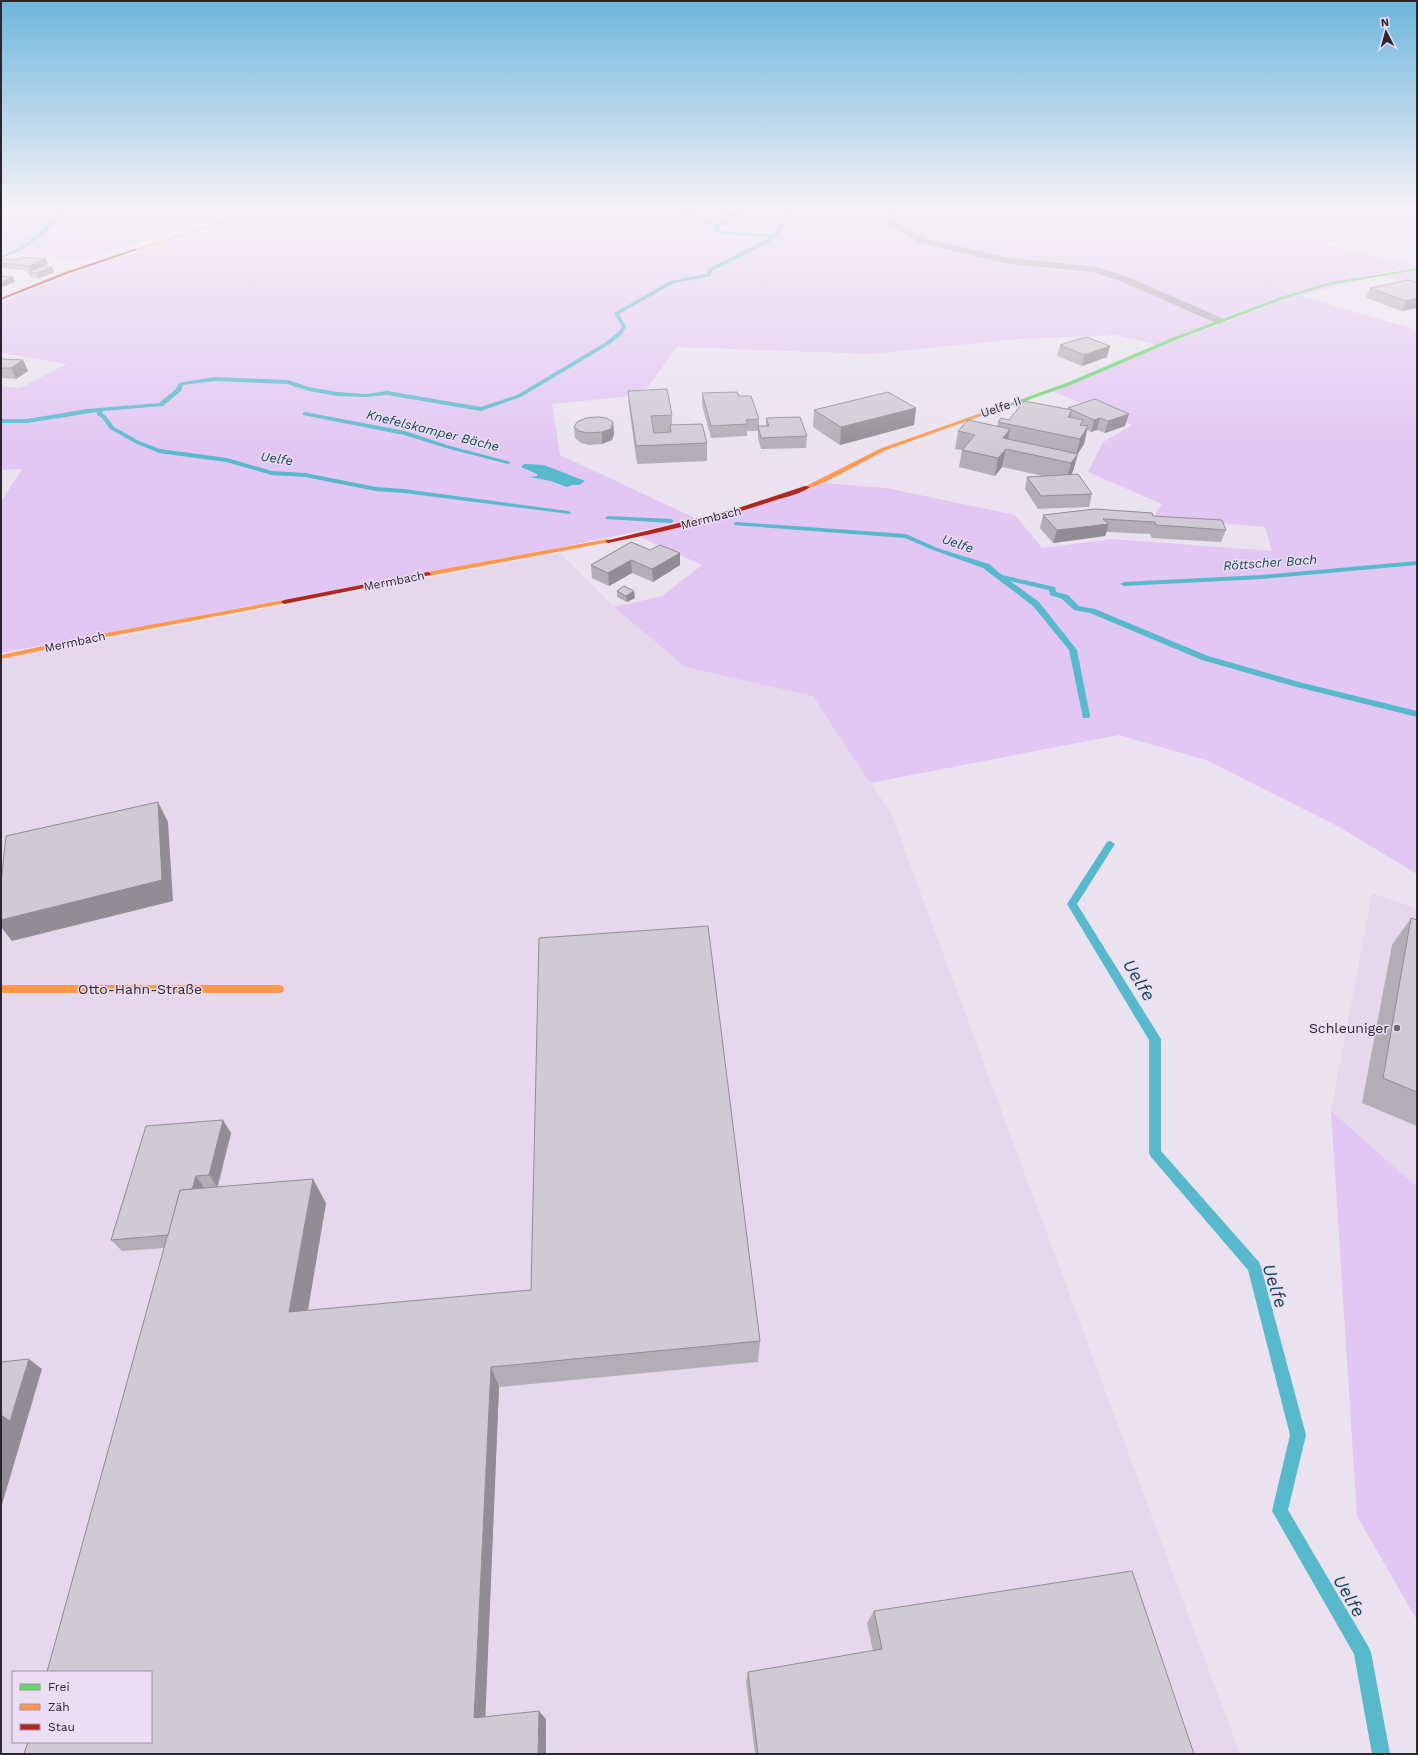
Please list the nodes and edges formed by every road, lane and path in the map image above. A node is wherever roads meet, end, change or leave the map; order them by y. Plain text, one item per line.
1 (17, 291) edge
2 (1151, 291) edge
3 (1305, 291) edge
4 (1, 298) edge
5 (1220, 321) junction
6 (784, 496) joint
7 (1, 657) edge
8 (1, 989) edge
9 (279, 989) dead end

1 - 4 street
2 - 5 street
3 - 5 street, Uelfe II
5 - 6 street, Uelfe II
6 - 7 street, Mermbach
8 - 9 street, Otto-Hahn-Straße

